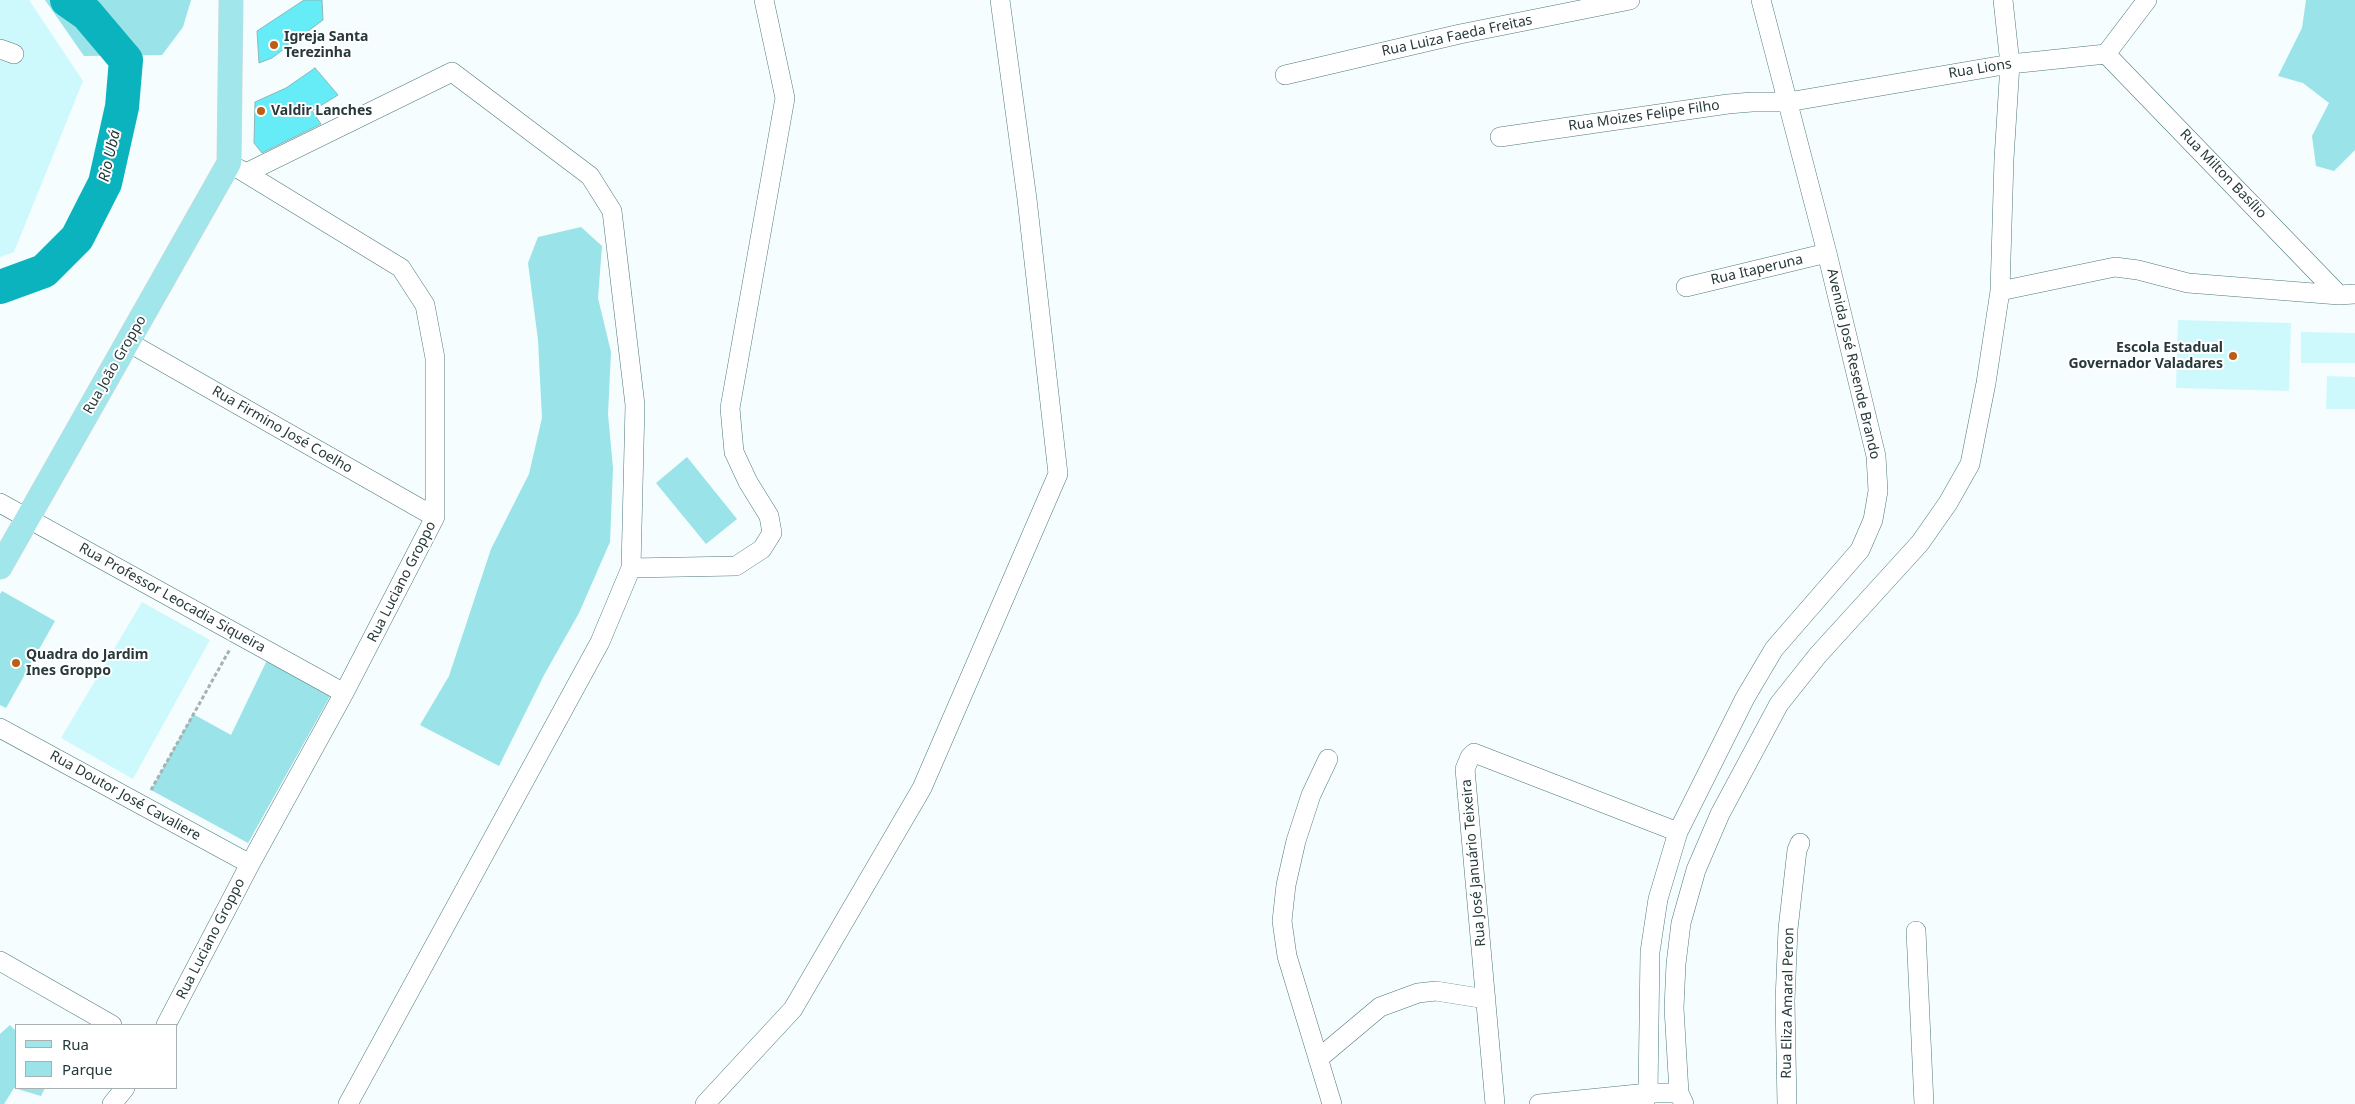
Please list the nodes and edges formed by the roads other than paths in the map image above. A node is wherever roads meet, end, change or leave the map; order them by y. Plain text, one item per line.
1 (231, 0) edge
2 (764, 0) edge
3 (1000, 0) edge
4 (1630, 0) edge
5 (1761, 0) edge
6 (2003, 0) edge
7 (2147, 0) edge
8 (2106, 54) junction
9 (2010, 64) junction
10 (1285, 75) dead end
11 (1788, 102) junction
12 (1500, 137) dead end
13 (238, 168) junction
14 (1827, 253) junction
15 (1686, 287) dead end
16 (2000, 291) junction
17 (2347, 294) edge
18 (128, 342) junction
19 (0, 503) edge
20 (435, 517) junction
21 (28, 519) junction
22 (0, 567) edge
23 (631, 568) junction
24 (344, 693) junction
25 (0, 728) edge
26 (1328, 760) dead end
27 (1678, 832) junction
28 (1800, 843) dead end
29 (250, 864) junction
30 (1916, 932) dead end
31 (0, 961) edge
32 (1486, 999) junction
33 (110, 1024) edge
34 (167, 1024) edge
35 (1318, 1059) junction
36 (124, 1089) edge
37 (1675, 1098) edge
38 (1646, 1099) edge
39 (112, 1104) edge
40 (348, 1104) edge
41 (705, 1104) edge
42 (1332, 1104) edge
43 (1495, 1104) edge
44 (1539, 1104) edge
45 (1787, 1104) edge
46 (1924, 1104) edge

1 - 13 main road
2 - 23 street
3 - 41 street
4 - 10 street, Rua Luiza Faeda Freitas
5 - 11 street, Avenida José Resende Brando
6 - 9 street
7 - 8 street
8 - 9 street, Rua Lions
8 - 17 street, Rua Milton Basílio
9 - 11 street, Rua Lions
9 - 16 street
11 - 12 street, Rua Moizes Felipe Filho
11 - 14 street, Avenida José Resende Brando
13 - 18 main road, Rua João Groppo
13 - 20 street, Rua Luciano Groppo
13 - 23 street
14 - 15 street, Rua Itaperuna
14 - 27 street, Avenida José Resende Brando
16 - 17 street
16 - 37 street
18 - 20 street, Rua Firmino José Coelho
18 - 21 main road, Rua João Groppo
19 - 21 street, Rua Professor Leocadia Siqueira
20 - 24 street, Rua Luciano Groppo
21 - 22 main road, Rua João Groppo
21 - 24 street, Rua Professor Leocadia Siqueira
23 - 40 street
24 - 29 street, Rua Luciano Groppo
25 - 29 street, Rua Doutor José Cavaliere
26 - 35 street
27 - 32 street, Rua José Januário Teixeira
27 - 38 street, Avenida José Resende Brando
28 - 45 street, Rua Eliza Amaral Peron
29 - 34 street, Rua Luciano Groppo
30 - 46 street
31 - 33 street
32 - 35 street
32 - 43 street, Rua José Januário Teixeira
35 - 42 street
36 - 39 street
37 - 38 street
38 - 44 street

